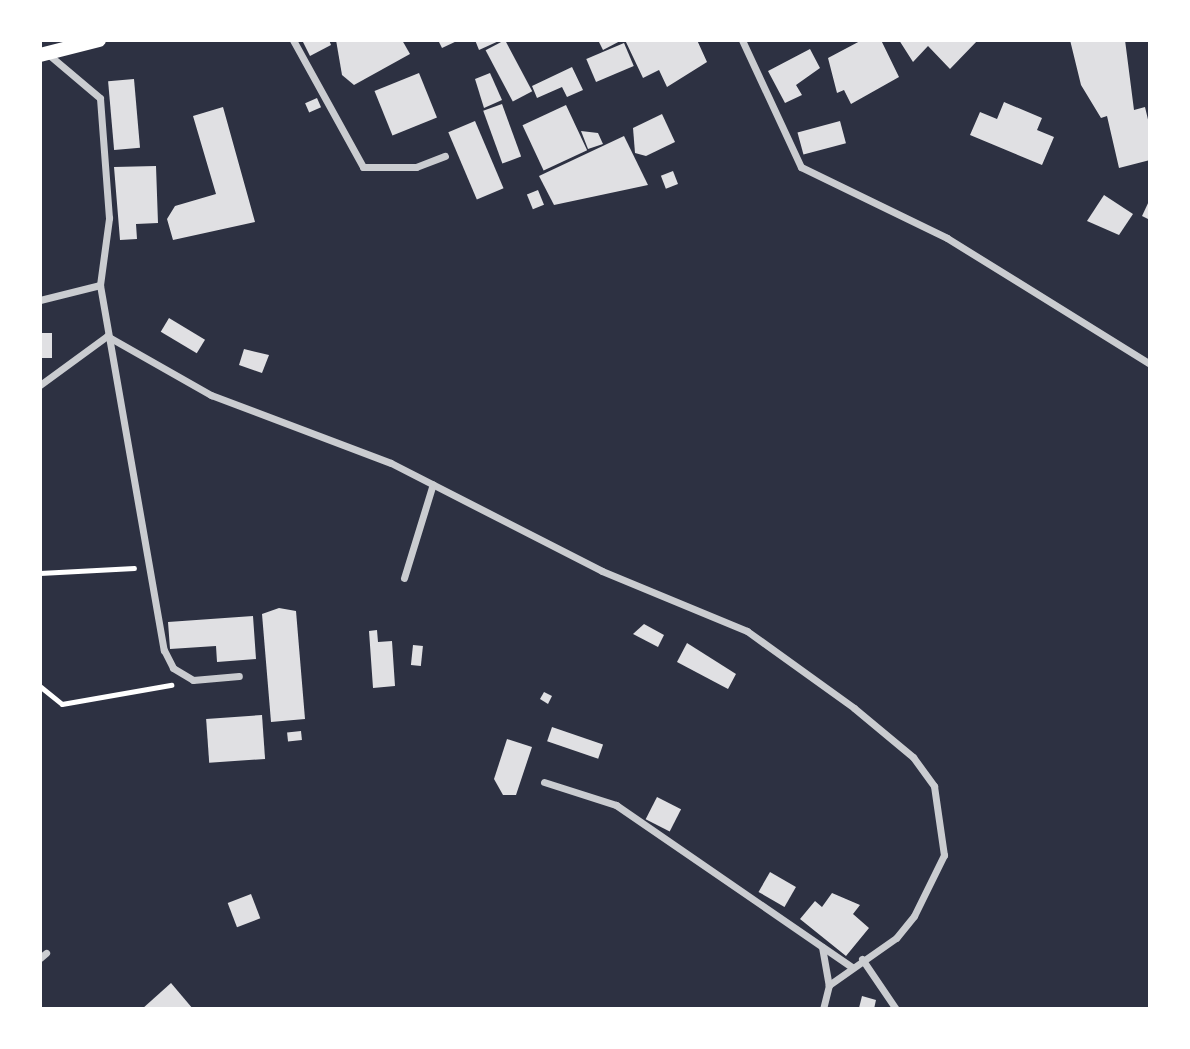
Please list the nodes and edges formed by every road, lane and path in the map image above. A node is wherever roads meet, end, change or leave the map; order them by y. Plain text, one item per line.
1 (99, 40) edge
2 (293, 40) edge
3 (741, 40) edge
4 (44, 55) edge
5 (445, 156) dead end
6 (100, 285) junction
7 (40, 300) edge
8 (107, 336) junction
9 (1150, 364) edge
10 (40, 385) edge
11 (433, 484) junction
12 (146, 568) junction
13 (40, 573) edge
14 (404, 578) dead end
15 (239, 676) dead end
16 (193, 680) junction
17 (40, 686) edge
18 (544, 782) dead end
19 (822, 947) junction
20 (862, 959) junction
21 (852, 967) junction
22 (829, 985) junction
23 (823, 1009) edge
24 (896, 1009) edge

1 - 4 main road
2 - 5 street
3 - 9 street
4 - 6 street
6 - 7 street
6 - 8 street
8 - 10 street
8 - 11 street
8 - 12 street
11 - 14 street
11 - 20 street
12 - 13 path
12 - 16 street
15 - 16 street
16 - 17 path
18 - 19 street
19 - 21 street
19 - 22 street
20 - 21 street
20 - 24 street
21 - 22 street
22 - 23 street

